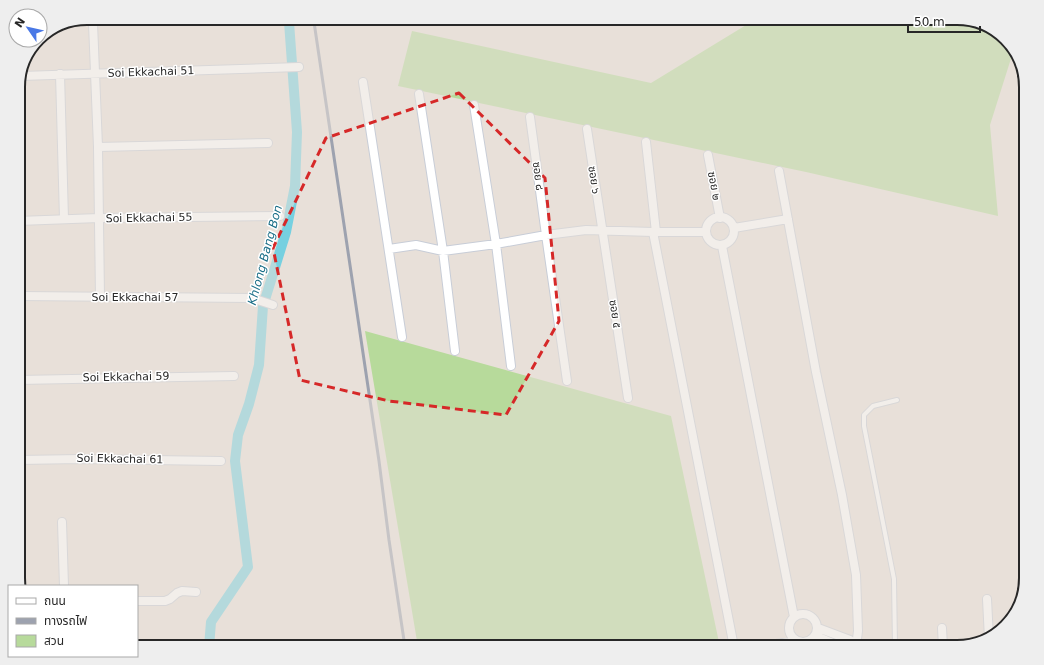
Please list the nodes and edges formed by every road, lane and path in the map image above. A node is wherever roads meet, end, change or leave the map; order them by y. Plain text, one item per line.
1 (93, 25) edge
2 (299, 68) dead end
3 (60, 74) junction
4 (95, 74) junction
5 (26, 76) edge
6 (363, 82) dead end
7 (419, 94) dead end
8 (474, 105) dead end
9 (530, 117) dead end
10 (587, 129) dead end
11 (646, 142) dead end
12 (268, 143) dead end
13 (98, 147) junction
14 (708, 155) dead end
15 (779, 170) dead end
16 (280, 216) dead end
17 (99, 218) junction
18 (720, 218) junction
19 (64, 219) junction
20 (788, 219) junction
21 (25, 221) edge
22 (734, 228) junction
23 (602, 231) junction
24 (655, 232) junction
25 (706, 232) junction
26 (546, 235) junction
27 (496, 244) junction
28 (722, 246) junction
29 (389, 248) junction
30 (443, 251) junction
31 (25, 296) edge
32 (100, 296) junction
33 (273, 305) dead end
34 (402, 336) dead end
35 (455, 351) dead end
36 (511, 366) dead end
37 (234, 376) dead end
38 (25, 380) edge
39 (567, 381) dead end
40 (628, 398) dead end
41 (897, 400) dead end
42 (25, 460) edge
43 (221, 461) dead end
44 (62, 522) dead end
45 (64, 585) edge
46 (196, 592) dead end
47 (987, 599) dead end
48 (138, 601) edge
49 (794, 617) junction
50 (818, 628) junction
51 (942, 628) dead end
52 (989, 632) edge
53 (816, 636) junction
54 (733, 640) edge
55 (795, 640) edge
56 (811, 640) edge
57 (825, 640) edge
58 (850, 640) edge
59 (857, 640) edge
60 (896, 640) edge
61 (943, 640) edge

1 - 4 street
2 - 4 street, Soi Ekkachai 51
3 - 4 street, Soi Ekkachai 51
3 - 5 street, Soi Ekkachai 51
3 - 19 street
4 - 13 street
6 - 29 street
7 - 30 street
8 - 27 street
9 - 26 street, ซอย ๘
10 - 23 street, ซอย ๖
11 - 24 street
12 - 13 street
13 - 17 street
14 - 18 street, ซอย ๒
15 - 20 street
16 - 17 street, Soi Ekkachai 55
17 - 19 street, Soi Ekkachai 55
17 - 32 street
18 - 22 street
18 - 25 street
19 - 21 street, Soi Ekkachai 55
20 - 22 street
20 - 59 street
22 - 28 street
23 - 24 street
23 - 26 street
23 - 40 street, ซอย ๕
24 - 25 street
24 - 54 street
25 - 28 street
26 - 27 street
26 - 39 street, ซอย ๘
27 - 30 street
27 - 36 street
28 - 49 street
29 - 30 street
29 - 34 street
30 - 35 street
31 - 32 street, Soi Ekkachai 57
32 - 33 street, Soi Ekkachai 57
37 - 38 street, Soi Ekkachai 59
41 - 60 lane
42 - 43 street, Soi Ekkachai 61
44 - 45 street
46 - 48 street
47 - 52 street
49 - 50 street
49 - 55 street
50 - 53 street
50 - 58 street
51 - 61 street
53 - 56 street
53 - 57 street

